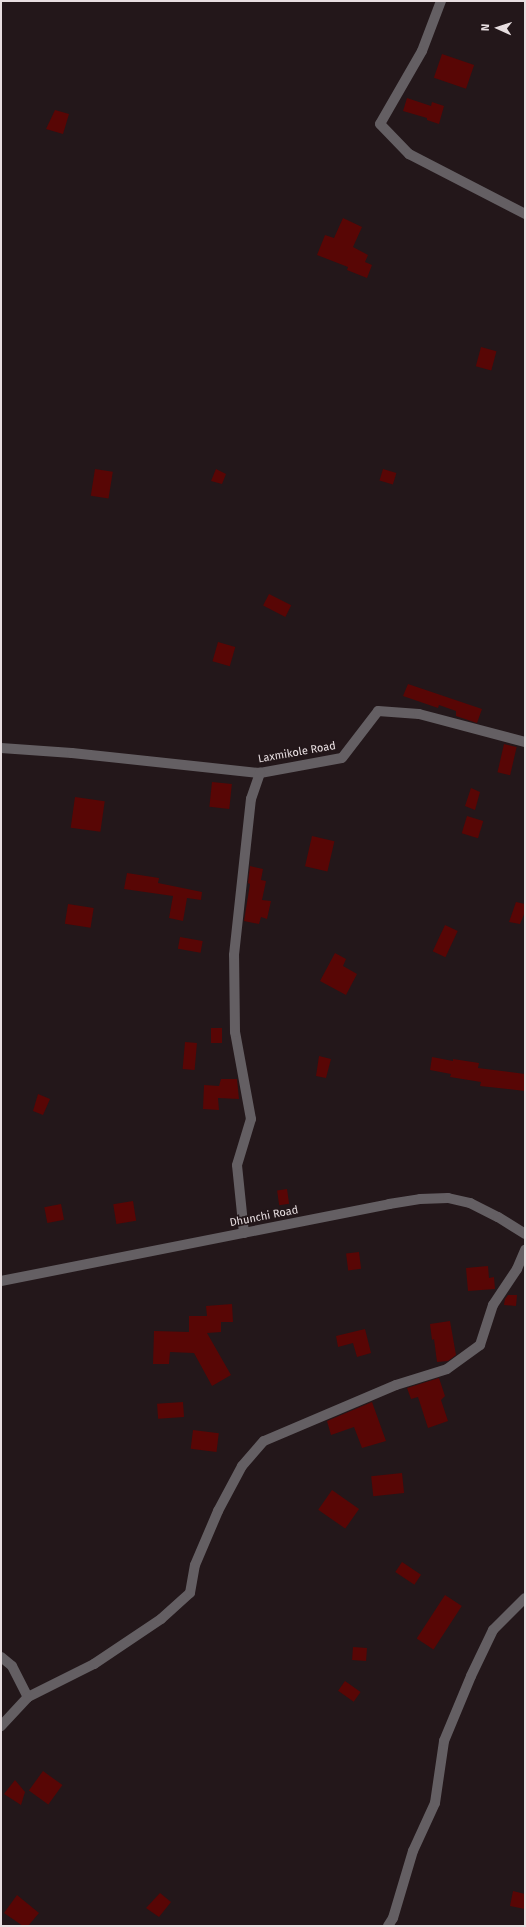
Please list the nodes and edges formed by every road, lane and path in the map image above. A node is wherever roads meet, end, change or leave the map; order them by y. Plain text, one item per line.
1 (441, 1) edge
2 (525, 214) edge
3 (525, 742) edge
4 (1, 748) edge
5 (260, 773) junction
6 (244, 1233) junction
7 (525, 1234) edge
8 (525, 1250) edge
9 (1, 1281) edge
10 (525, 1598) edge
11 (1, 1657) edge
12 (28, 1697) junction
13 (1, 1726) edge
14 (388, 1926) edge

1 - 2 street
3 - 5 street, Laxmikole Road
4 - 5 street, Laxmikole Road
5 - 6 street
6 - 7 street, Dhunchi Road
6 - 9 street, Dhunchi Road
8 - 12 street
10 - 14 street
11 - 12 street
12 - 13 street

